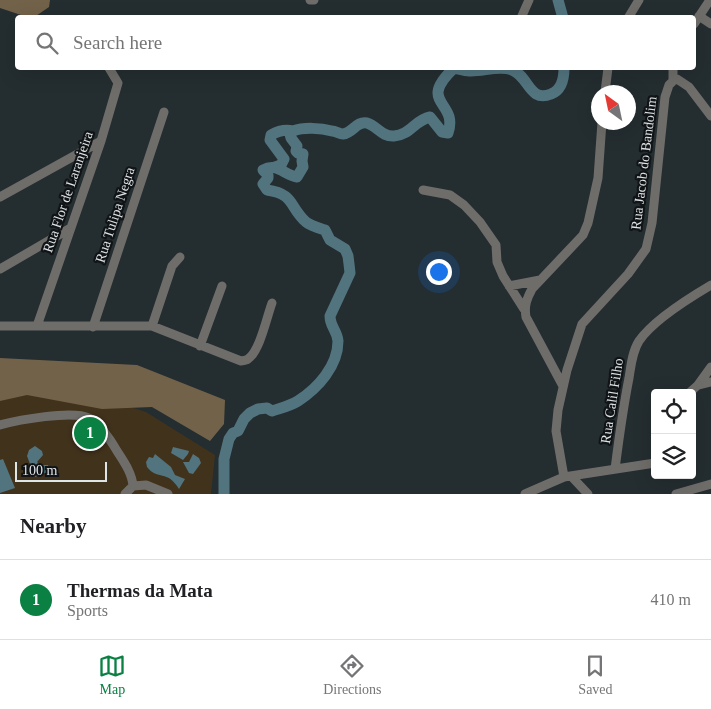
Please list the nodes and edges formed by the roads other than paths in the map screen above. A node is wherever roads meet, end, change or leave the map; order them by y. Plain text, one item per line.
1 (310, 0) edge
2 (314, 0) edge
3 (529, 0) edge
4 (639, 0) edge
5 (710, 0) edge
6 (522, 15) edge
7 (630, 15) edge
8 (696, 20) edge
9 (711, 24) edge
10 (110, 70) edge
11 (608, 70) edge
12 (673, 70) edge
13 (673, 81) junction
14 (606, 85) edge
15 (164, 112) dead end
16 (711, 116) edge
17 (601, 130) edge
18 (101, 141) junction
19 (423, 190) dead end
20 (0, 197) edge
21 (70, 229) junction
22 (180, 257) dead end
23 (0, 269) edge
24 (540, 280) junction
25 (711, 285) edge
26 (222, 286) dead end
27 (509, 286) junction
28 (272, 303) dead end
29 (524, 309) junction
30 (0, 326) edge
31 (37, 326) junction
32 (152, 326) junction
33 (93, 327) junction
34 (200, 346) junction
35 (711, 367) edge
36 (711, 382) edge
37 (698, 385) junction
38 (563, 386) junction
39 (694, 389) edge
40 (0, 425) edge
41 (651, 464) edge
42 (615, 469) junction
43 (567, 476) junction
44 (711, 484) edge
45 (133, 486) junction
46 (125, 494) edge
47 (168, 494) edge
48 (525, 494) edge
49 (588, 494) edge
50 (676, 494) edge

1 - 2 street
3 - 6 street
4 - 7 street
5 - 8 street
8 - 9 street
10 - 18 street, Rua Flor de Laranjeira
11 - 14 street
12 - 13 street, Rua Jacob do Bandolim
13 - 16 street
13 - 38 street, Rua Jacob do Bandolim
15 - 33 street, Rua Tulipa Negra
17 - 24 street
18 - 20 street
18 - 21 street, Rua Flor de Laranjeira
19 - 27 street
21 - 23 street
21 - 31 street, Rua Flor de Laranjeira
22 - 32 street
24 - 27 street
24 - 29 street
25 - 42 street, Rua Calil Filho
26 - 34 street
27 - 29 street
28 - 34 street
29 - 38 street
30 - 31 street
31 - 33 street
32 - 33 street
32 - 34 street
35 - 37 street
36 - 37 street
37 - 39 street
38 - 43 street, Rua Jacob do Bandolim
40 - 45 street
41 - 42 street
42 - 43 street
43 - 48 street
43 - 49 street
44 - 50 street
45 - 46 street
45 - 47 street

